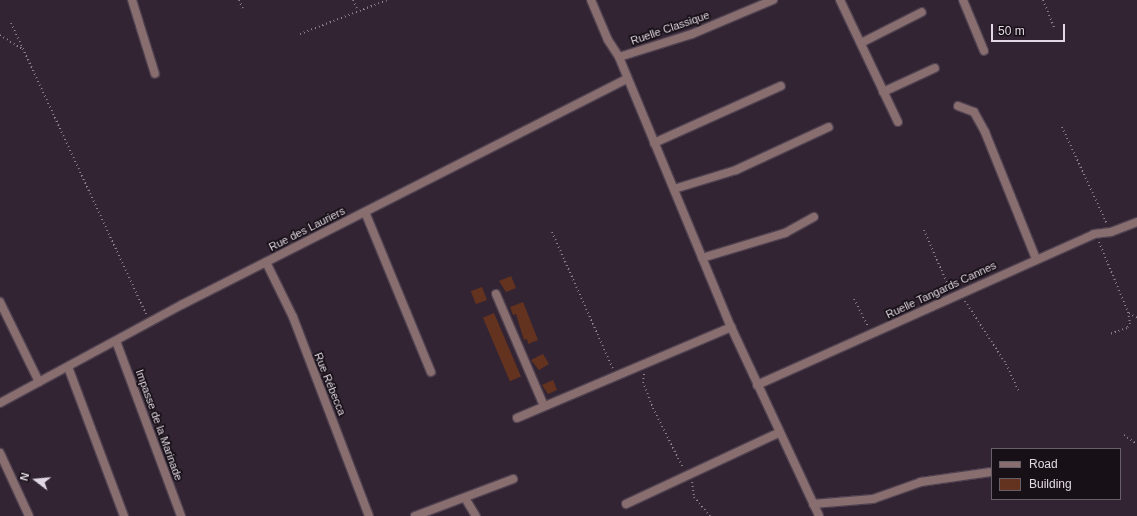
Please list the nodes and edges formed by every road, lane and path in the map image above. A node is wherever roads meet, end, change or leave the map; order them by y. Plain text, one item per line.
1 (132, 0) edge
2 (239, 0) edge
3 (353, 0) edge
4 (387, 0) edge
5 (591, 0) edge
6 (773, 0) edge
7 (963, 0) edge
8 (1043, 0) edge
9 (843, 1) edge
10 (244, 11) dead end
11 (358, 11) junction
12 (922, 12) dead end
13 (11, 23) dead end
14 (1055, 29) dead end
15 (300, 34) dead end
16 (0, 35) edge
17 (861, 43) junction
18 (23, 50) junction
19 (984, 51) dead end
20 (619, 57) junction
21 (935, 68) dead end
22 (155, 74) dead end
23 (626, 78) junction
24 (781, 86) dead end
25 (883, 92) junction
26 (958, 106) dead end
27 (898, 122) dead end
28 (1062, 127) dead end
29 (829, 128) dead end
30 (654, 143) junction
31 (674, 189) junction
32 (365, 212) junction
33 (814, 217) dead end
34 (1137, 222) edge
35 (924, 230) dead end
36 (552, 232) dead end
37 (1111, 232) junction
38 (1094, 234) junction
39 (702, 258) junction
40 (1036, 259) junction
41 (266, 262) junction
42 (496, 294) dead end
43 (957, 295) junction
44 (854, 299) dead end
45 (0, 302) edge
46 (1128, 312) junction
47 (1137, 318) edge
48 (149, 322) junction
49 (731, 327) junction
50 (873, 334) junction
51 (1110, 334) dead end
52 (116, 341) junction
53 (646, 364) junction
54 (68, 367) junction
55 (431, 372) dead end
56 (616, 376) junction
57 (39, 382) junction
58 (757, 385) junction
59 (1018, 390) dead end
60 (0, 403) edge
61 (544, 406) junction
62 (517, 418) dead end
63 (778, 433) junction
64 (1124, 435) dead end
65 (1137, 444) edge
66 (0, 453) edge
67 (990, 472) dead end
68 (688, 474) junction
69 (513, 479) dead end
70 (465, 498) junction
71 (626, 504) dead end
72 (813, 504) junction
73 (29, 516) edge
74 (124, 516) edge
75 (181, 516) edge
76 (369, 516) edge
77 (415, 516) edge
78 (476, 516) edge
79 (710, 516) edge
80 (819, 516) edge

1 - 22 street
2 - 10 path
3 - 11 path
4 - 11 path
5 - 20 street
6 - 20 street, Ruelle Classique
7 - 19 street
8 - 14 path
9 - 17 street
11 - 15 path
12 - 17 street
13 - 18 path
16 - 18 path
17 - 25 street
18 - 48 path
20 - 23 street
21 - 25 street
23 - 30 street
23 - 32 street, Rue des Lauriers
24 - 30 street
25 - 27 street
26 - 40 street
28 - 37 path
29 - 31 street
30 - 31 street
31 - 39 street
32 - 41 street, Rue des Lauriers
32 - 55 street
33 - 39 street
34 - 37 street, Ruelle Tangards Cannes
35 - 43 path
36 - 56 path
37 - 38 street, Ruelle Tangards Cannes
38 - 40 street, Ruelle Tangards Cannes
38 - 46 path
39 - 49 street
40 - 43 street, Ruelle Tangards Cannes
41 - 48 street, Rue des Lauriers
41 - 76 street, Rue Rébecca
42 - 61 street
43 - 50 street, Ruelle Tangards Cannes
43 - 59 path
44 - 50 path
45 - 57 street
46 - 47 path
46 - 51 path
48 - 52 street, Rue des Lauriers
49 - 53 street
49 - 58 street
50 - 58 street, Ruelle Tangards Cannes
52 - 54 street, Rue des Lauriers
52 - 75 street, Impasse de la Marinade
53 - 56 street
53 - 68 path
54 - 57 street, Rue des Lauriers
54 - 74 street
56 - 61 street
57 - 60 street, Rue des Lauriers
58 - 63 street
61 - 62 street
63 - 68 street
63 - 72 street
64 - 65 path
66 - 73 street
67 - 72 street
68 - 71 street
68 - 79 path
69 - 70 street
70 - 77 street
70 - 78 street
72 - 80 street

